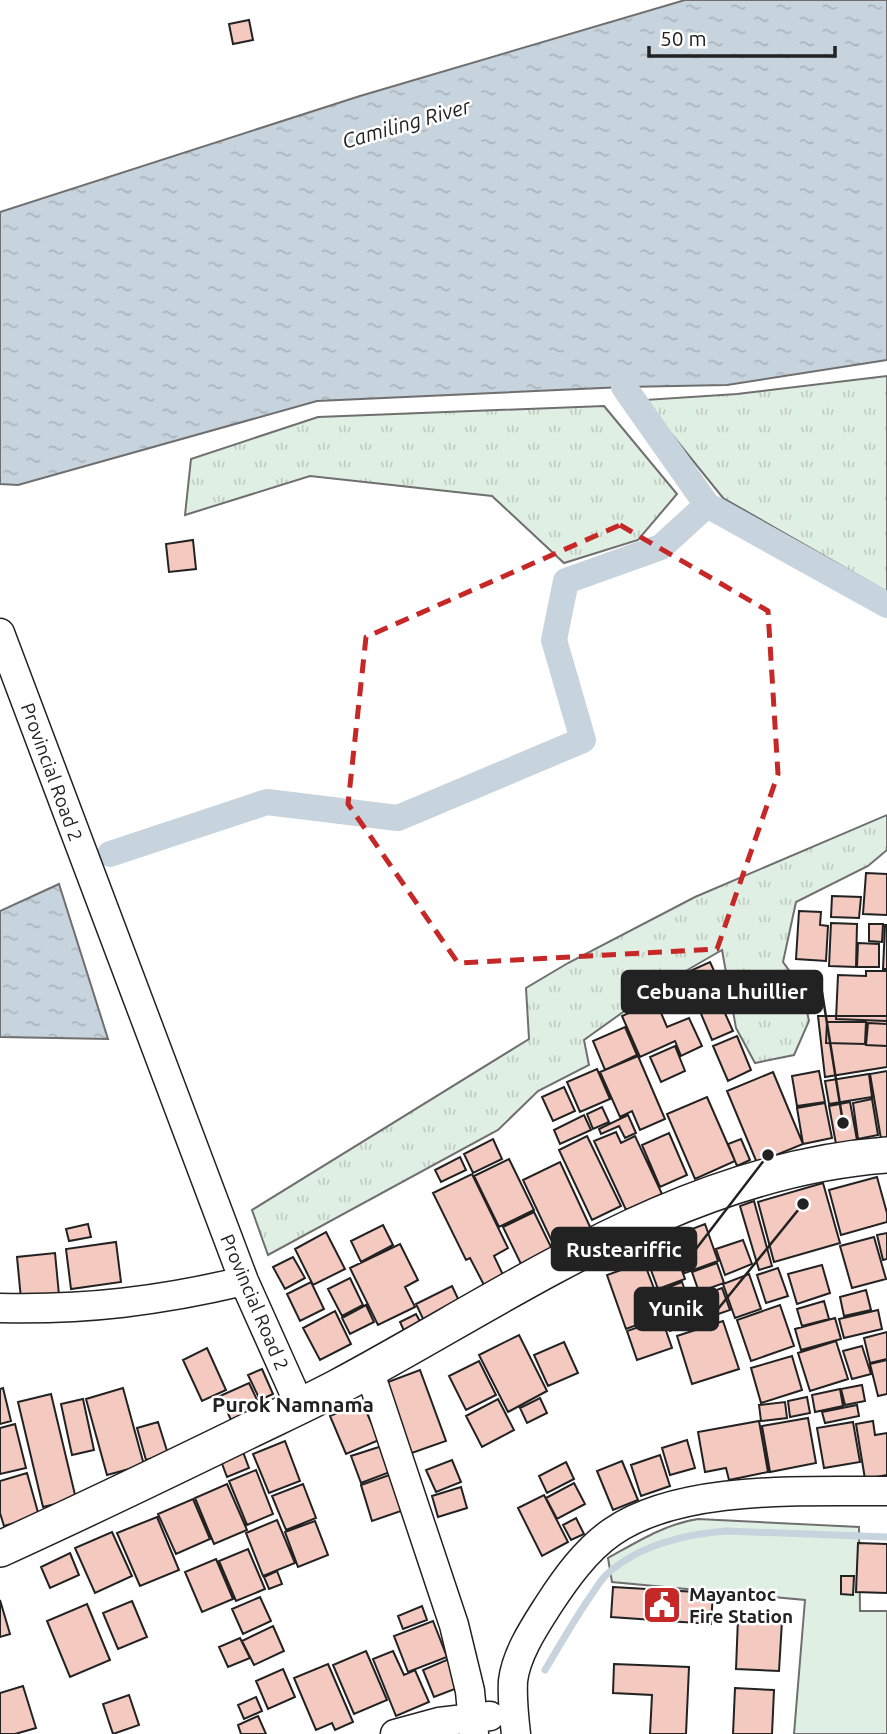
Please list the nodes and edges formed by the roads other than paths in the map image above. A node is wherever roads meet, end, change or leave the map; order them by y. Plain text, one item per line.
1 (0, 633) edge
2 (887, 1154) edge
3 (244, 1280) junction
4 (0, 1308) edge
5 (369, 1370) junction
6 (300, 1406) junction
7 (887, 1491) edge
8 (0, 1549) edge
9 (515, 1724) edge
10 (474, 1725) edge
11 (395, 1734) edge

1 - 3 street, Provincial Road 2
2 - 5 main road
3 - 4 street
3 - 6 street, Provincial Road 2
5 - 6 main road
5 - 10 street
6 - 8 main road
7 - 9 street
9 - 10 street
10 - 11 street

